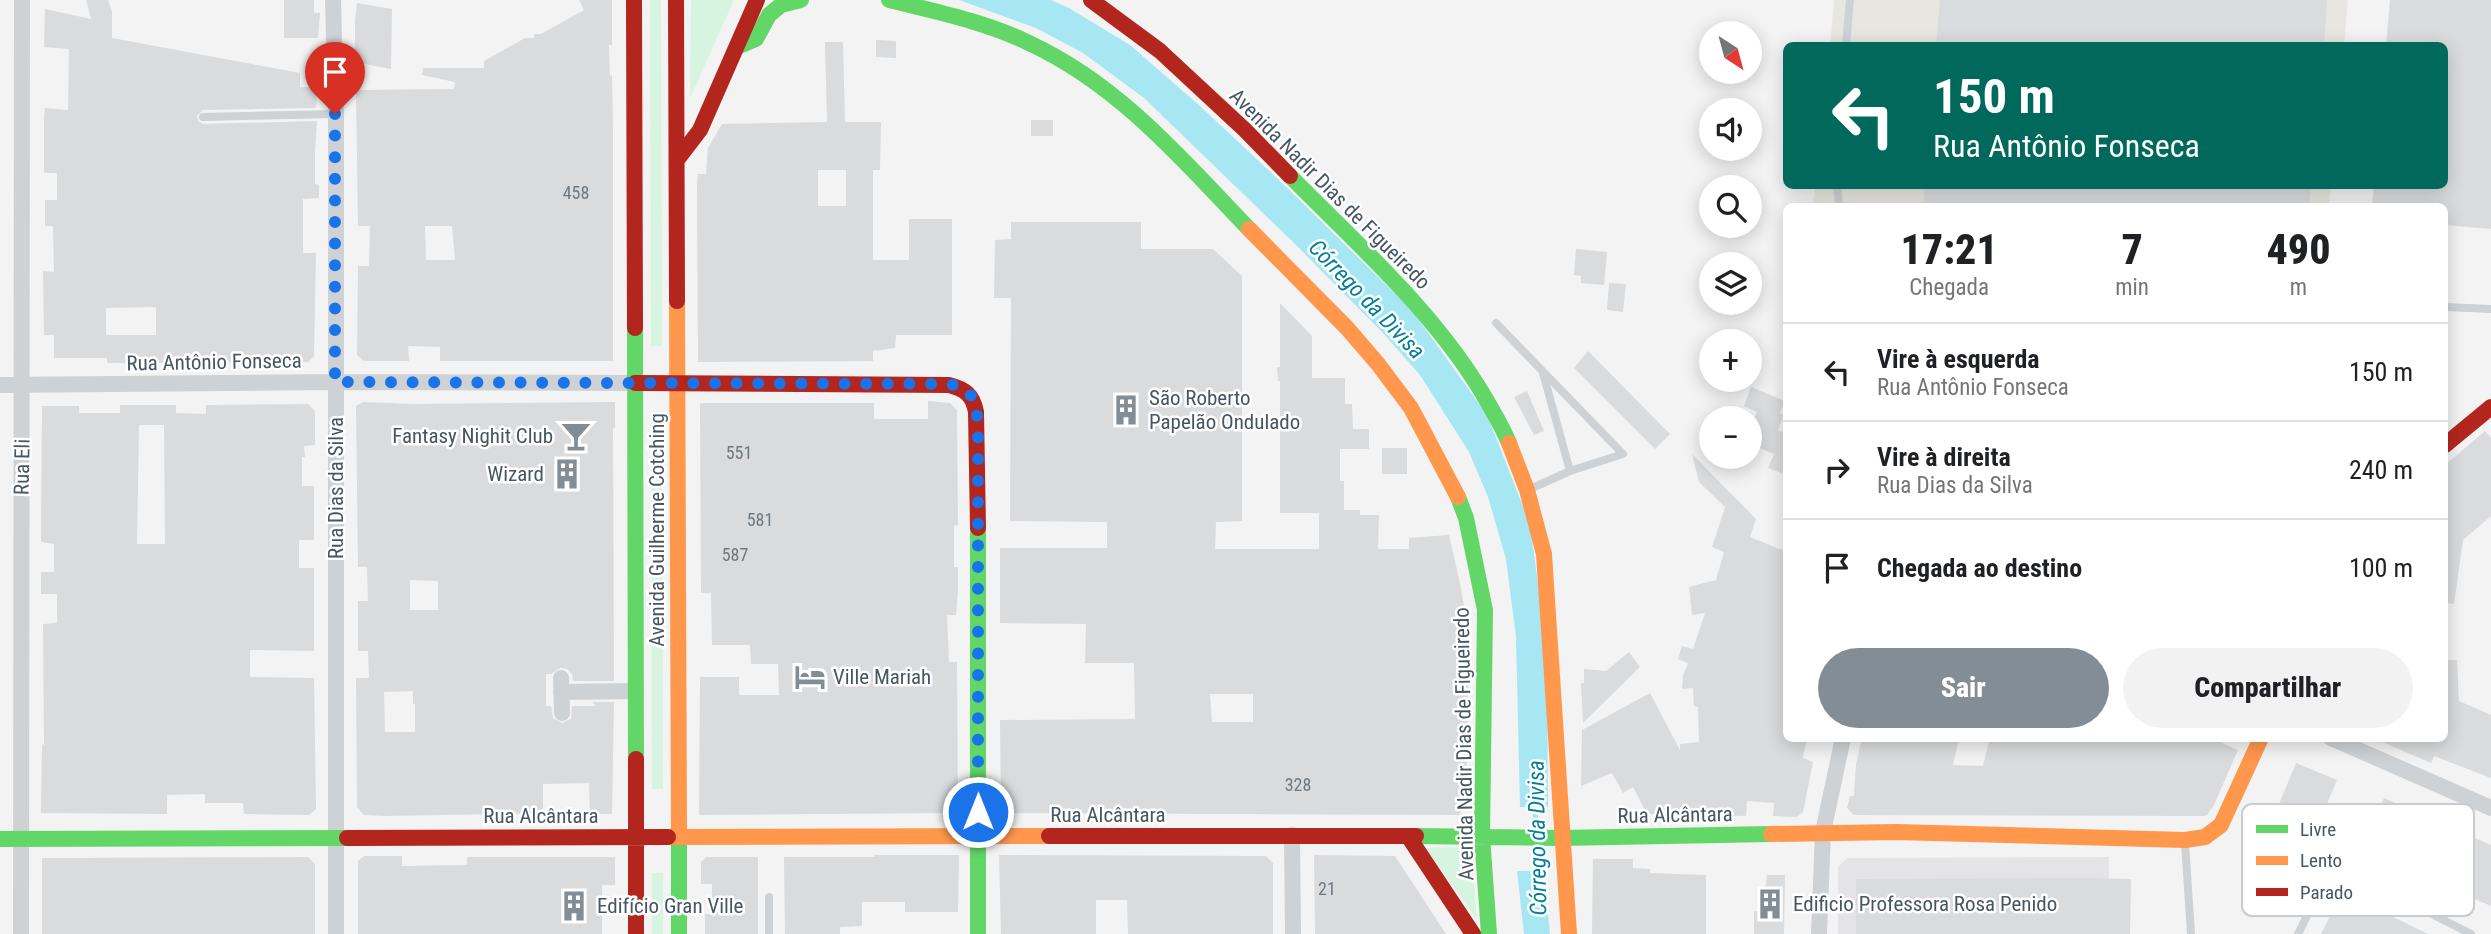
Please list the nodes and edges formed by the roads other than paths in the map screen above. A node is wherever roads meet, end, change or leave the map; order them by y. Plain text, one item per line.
1 (22, 0) edge
2 (333, 0) edge
3 (634, 0) edge
4 (677, 0) edge
5 (757, 0) edge
6 (801, 0) edge
7 (889, 0) edge
8 (1091, 0) edge
9 (1850, 0) edge
10 (1846, 42) edge
11 (737, 47) junction
12 (335, 114) junction
13 (203, 117) dead end
14 (677, 160) junction
15 (2448, 307) edge
16 (2491, 309) edge
17 (1496, 323) dead end
18 (1542, 372) junction
19 (335, 382) junction
20 (635, 383) junction
21 (678, 384) junction
22 (0, 385) edge
23 (23, 385) junction
24 (2491, 407) edge
25 (2448, 443) edge
26 (1570, 471) junction
27 (1527, 490) junction
28 (636, 691) junction
29 (562, 713) dead end
30 (1842, 742) edge
31 (2253, 742) edge
32 (2340, 742) edge
33 (2491, 808) edge
34 (1823, 832) junction
35 (1292, 835) junction
36 (636, 836) junction
37 (679, 836) junction
38 (978, 836) junction
39 (1408, 836) junction
40 (1482, 836) junction
41 (336, 837) junction
42 (20, 838) junction
43 (1561, 838) junction
44 (0, 839) edge
45 (2185, 840) junction
46 (769, 897) dead end
47 (2308, 916) edge
48 (2436, 916) edge
49 (21, 934) edge
50 (336, 934) edge
51 (636, 934) edge
52 (680, 934) edge
53 (769, 934) edge
54 (978, 934) edge
55 (1293, 934) edge
56 (1473, 934) edge
57 (1489, 934) edge
58 (1569, 934) edge
59 (1819, 934) edge
60 (2191, 934) edge
61 (2298, 934) edge
62 (2471, 934) edge

1 - 23 street, Rua Eli
2 - 12 street, Rua Dias da Silva
3 - 20 main road, Avenida Guilherme Cotching
4 - 14 main road, Avenida Guilherme Cotching
5 - 11 main road
6 - 11 main road
7 - 40 main road, Avenida Nadir Dias de Figueiredo
8 - 27 main road, Avenida Nadir Dias de Figueiredo
9 - 10 lane
11 - 14 main road
12 - 13 lane
12 - 19 street, Rua Dias da Silva
14 - 21 main road, Avenida Guilherme Cotching
15 - 16 lane
17 - 18 lane
18 - 26 lane
18 - 26 lane
19 - 20 street, Rua Antônio Fonseca
19 - 23 street, Rua Antônio Fonseca
19 - 41 street, Rua Dias da Silva
20 - 21 main road, Rua Antônio Fonseca
20 - 28 main road, Avenida Guilherme Cotching
21 - 37 main road, Avenida Guilherme Cotching
21 - 38 main road, Rua Antônio Fonseca
22 - 23 street, Rua Antônio Fonseca
23 - 42 street, Rua Eli
24 - 25 main road
26 - 27 lane
27 - 43 main road, Avenida Nadir Dias de Figueiredo
28 - 29 street
28 - 36 main road, Avenida Guilherme Cotching
30 - 34 street
31 - 45 main road, Rua Alcântara
32 - 33 street
34 - 43 main road, Rua Alcântara
34 - 45 main road, Rua Alcântara
34 - 59 street
35 - 38 main road, Rua Alcântara
35 - 39 main road, Rua Alcântara
35 - 55 street
36 - 37 main road, Rua Alcântara
36 - 41 main road, Rua Alcântara
36 - 51 main road, Avenida Guilherme Cotching
37 - 38 main road, Rua Alcântara
37 - 52 main road, Avenida Guilherme Cotching
38 - 54 main road
39 - 40 main road, Rua Alcântara
39 - 56 main road, Avenida Nadir Dias de Figueiredo
40 - 43 main road, Rua Alcântara
40 - 57 main road, Avenida Nadir Dias de Figueiredo
41 - 42 main road, Rua Alcântara
41 - 50 street, Rua Dias da Silva
42 - 44 main road, Rua Alcântara
42 - 49 street, Rua Eli
43 - 58 main road, Avenida Nadir Dias de Figueiredo
45 - 60 lane
46 - 53 lane
47 - 61 lane
48 - 62 lane

